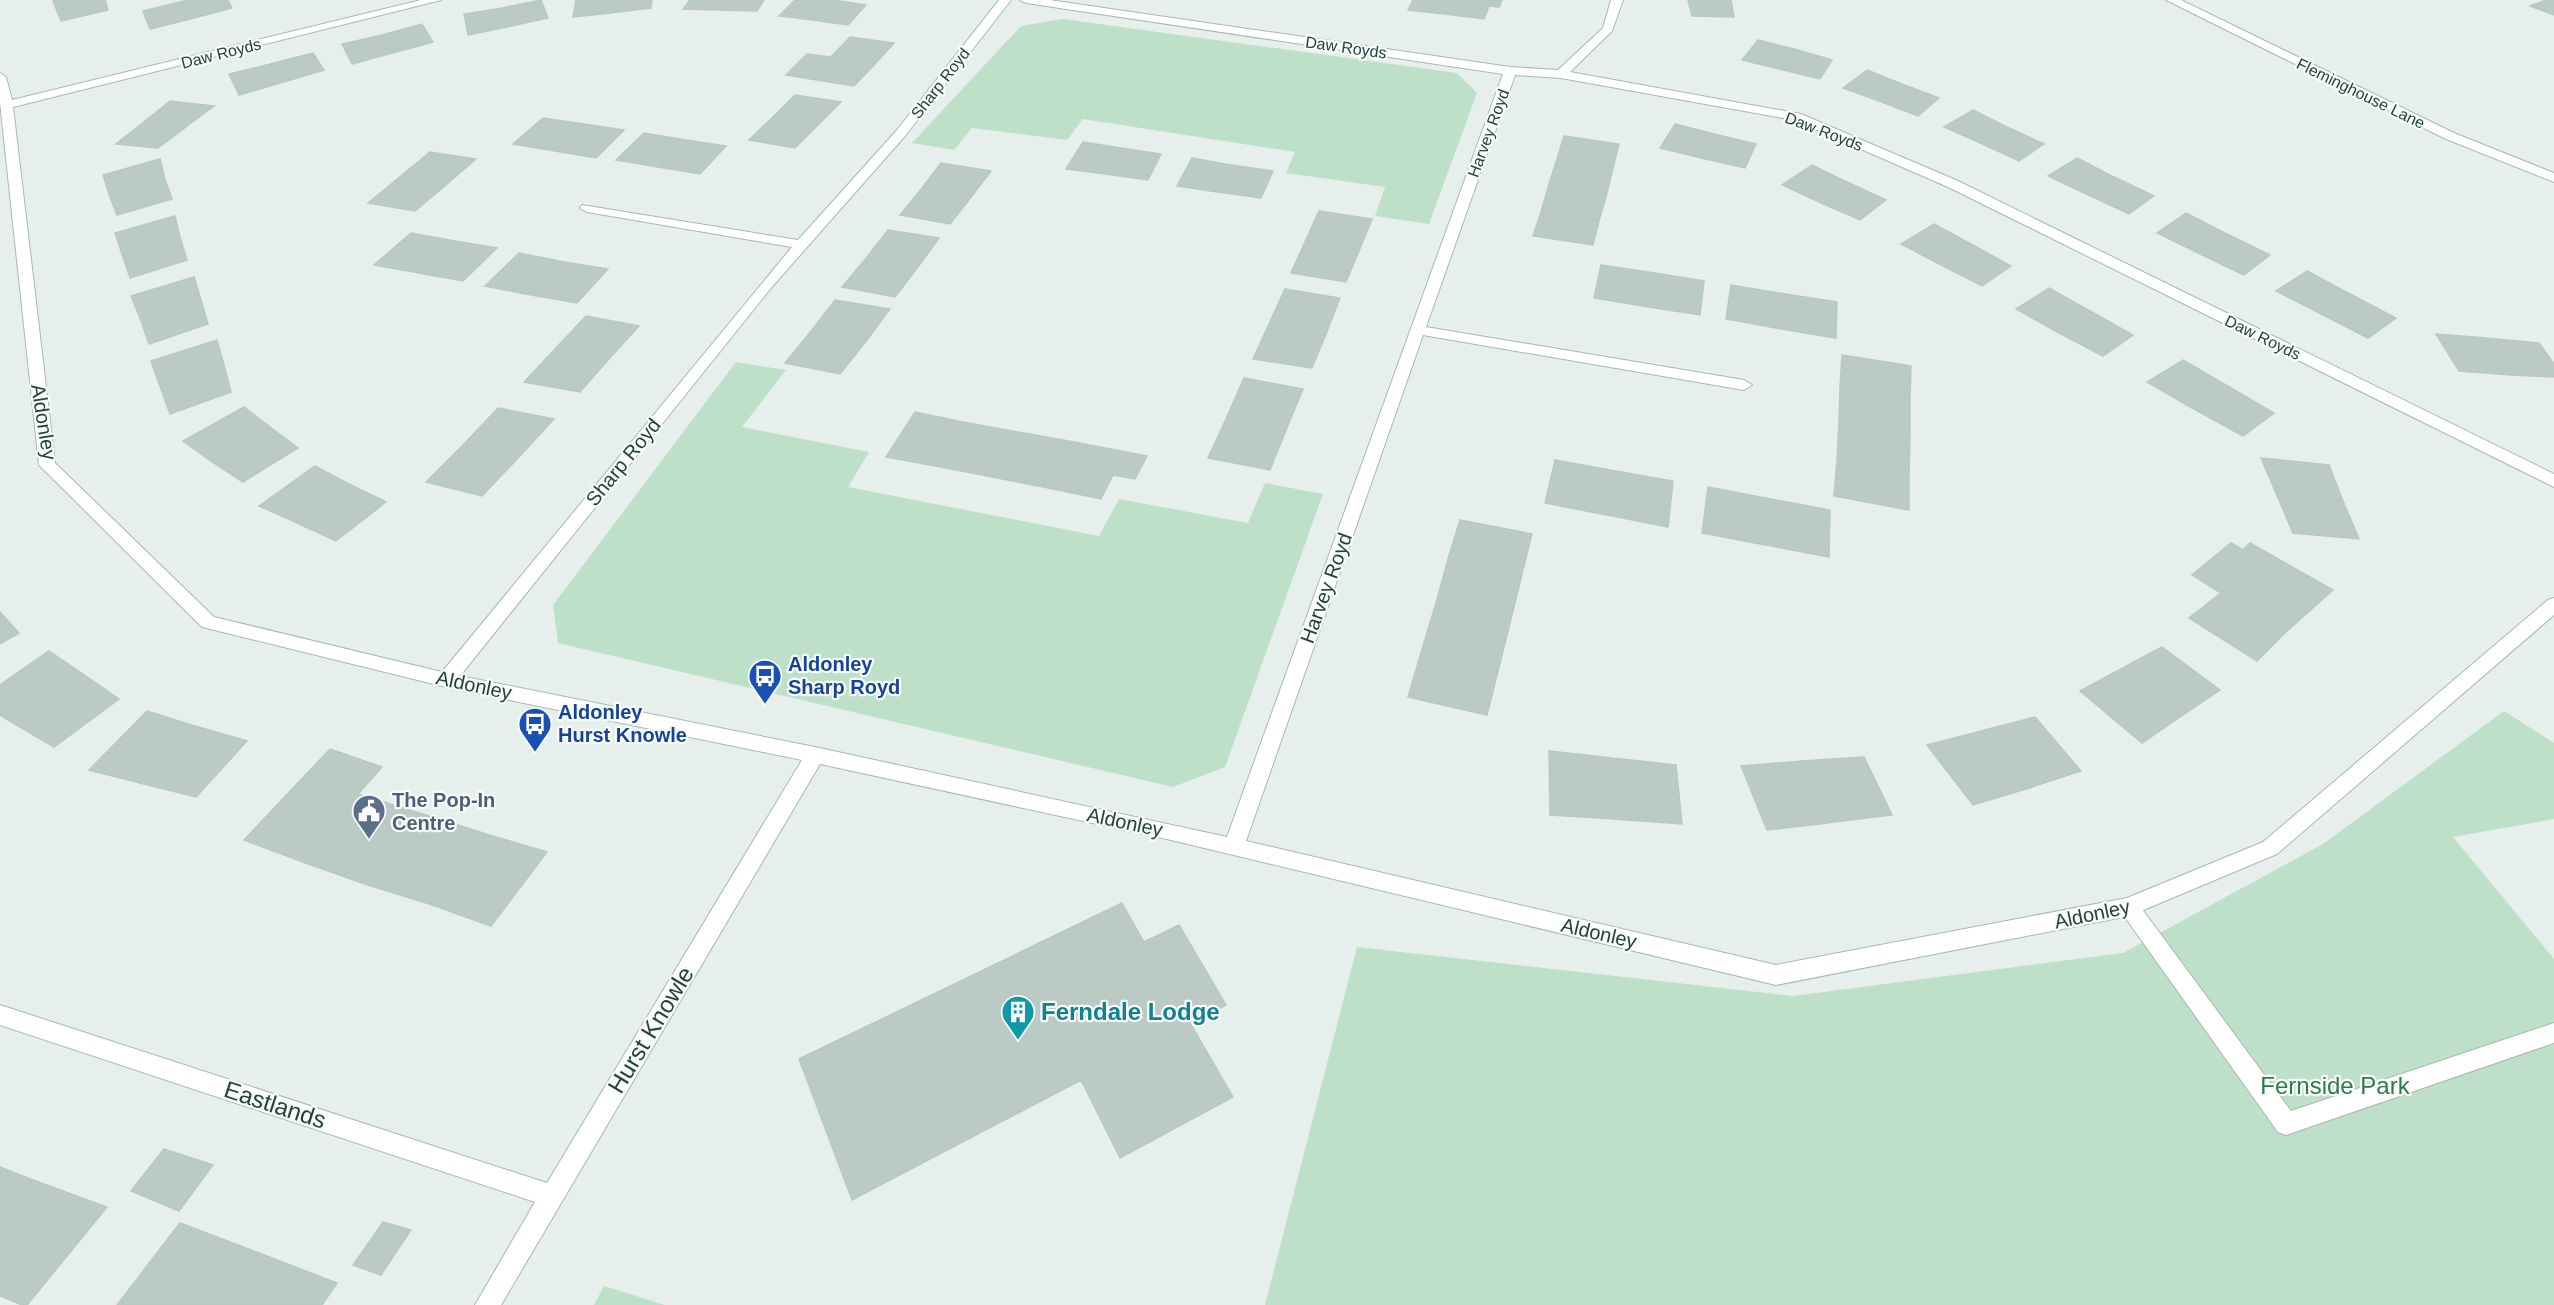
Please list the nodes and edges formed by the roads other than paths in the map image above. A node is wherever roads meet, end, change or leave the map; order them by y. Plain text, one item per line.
1 (435, 0) edge
2 (1005, 0) edge
3 (1026, 0) edge
4 (1617, 0) edge
5 (2172, 0) edge
6 (1510, 71) junction
7 (1561, 74) junction
8 (0, 77) edge
9 (7, 105) junction
10 (2554, 178) edge
11 (587, 208) dead end
12 (802, 245) junction
13 (1418, 330) junction
14 (1744, 385) dead end
15 (2554, 480) edge
16 (2554, 605) edge
17 (446, 680) junction
18 (815, 755) junction
19 (1234, 846) junction
20 (2129, 908) junction
21 (0, 1015) edge
22 (2554, 1033) edge
23 (551, 1196) junction
24 (487, 1305) edge

1 - 9 street, Daw Royds
2 - 12 street, Sharp Royd
3 - 6 street, Daw Royds
4 - 7 street
5 - 10 street, Fleminghouse Lane
6 - 7 street, Daw Royds
6 - 13 street, Harvey Royd
7 - 15 street, Daw Royds
8 - 9 street, Aldonley
9 - 17 street, Aldonley
11 - 12 street
12 - 17 street, Sharp Royd
13 - 14 street
13 - 19 street, Harvey Royd
16 - 20 street, Aldonley
17 - 18 street, Aldonley
18 - 19 street, Aldonley
18 - 23 street, Hurst Knowle
19 - 20 street, Aldonley
20 - 22 street
21 - 23 street, Eastlands
23 - 24 street, Hurst Knowle

